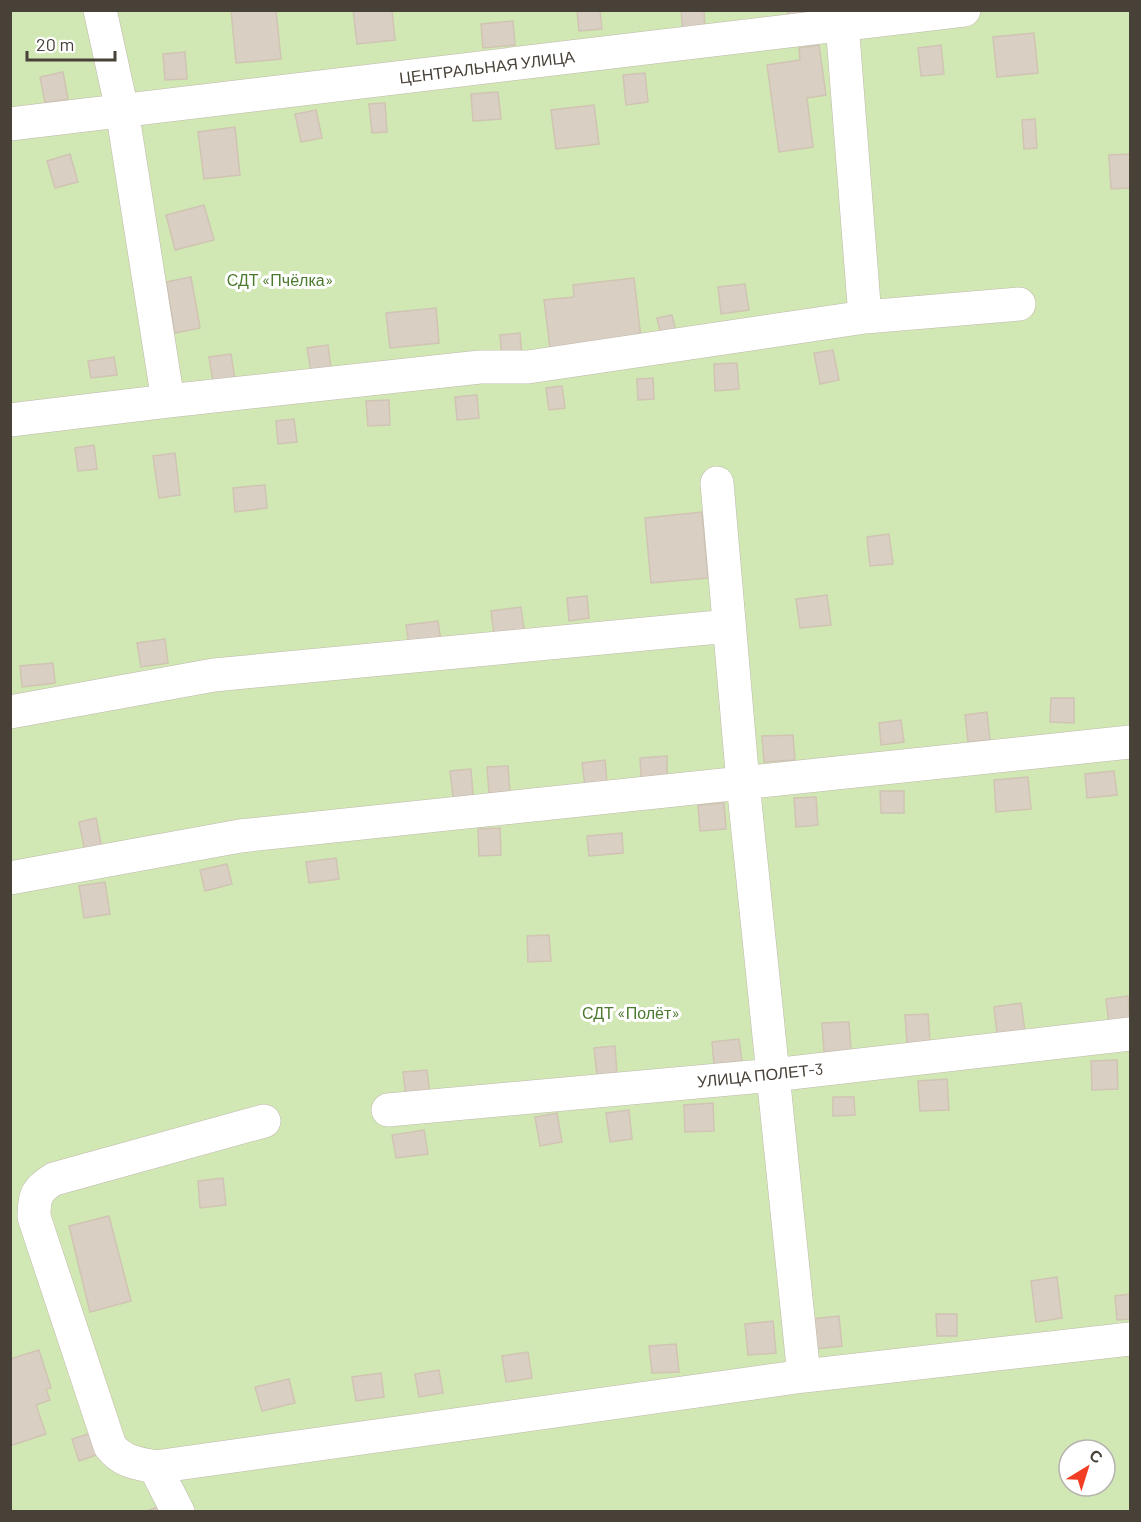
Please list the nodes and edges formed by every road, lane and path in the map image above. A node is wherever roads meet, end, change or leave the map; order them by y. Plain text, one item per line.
1 (100, 10) edge
2 (964, 10) edge
3 (841, 18) edge
4 (122, 110) junction
5 (10, 124) edge
6 (1019, 304) dead end
7 (865, 317) junction
8 (168, 401) junction
9 (10, 420) edge
10 (717, 483) dead end
11 (729, 626) junction
12 (10, 712) edge
13 (1131, 742) edge
14 (743, 783) junction
15 (10, 878) edge
16 (1131, 1034) edge
17 (773, 1075) junction
18 (388, 1110) dead end
19 (264, 1121) dead end
20 (1131, 1339) edge
21 (804, 1376) junction
22 (155, 1467) junction
23 (178, 1512) edge

1 - 4 street
2 - 3 street, ЦЕНТРАЛЬНАЯ УЛИЦА
3 - 4 street, ЦЕНТРАЛЬНАЯ УЛИЦА
3 - 7 street
4 - 5 street, ЦЕНТРАЛЬНАЯ УЛИЦА
4 - 8 street
6 - 7 street
7 - 8 street
8 - 9 street
10 - 11 street
11 - 12 street
11 - 14 street
13 - 14 street
14 - 15 street
14 - 17 street
16 - 17 street, УЛИЦА ПОЛЕТ-3
17 - 18 street, УЛИЦА ПОЛЕТ-3
17 - 21 street
19 - 22 street
20 - 21 street
21 - 22 street
22 - 23 street

